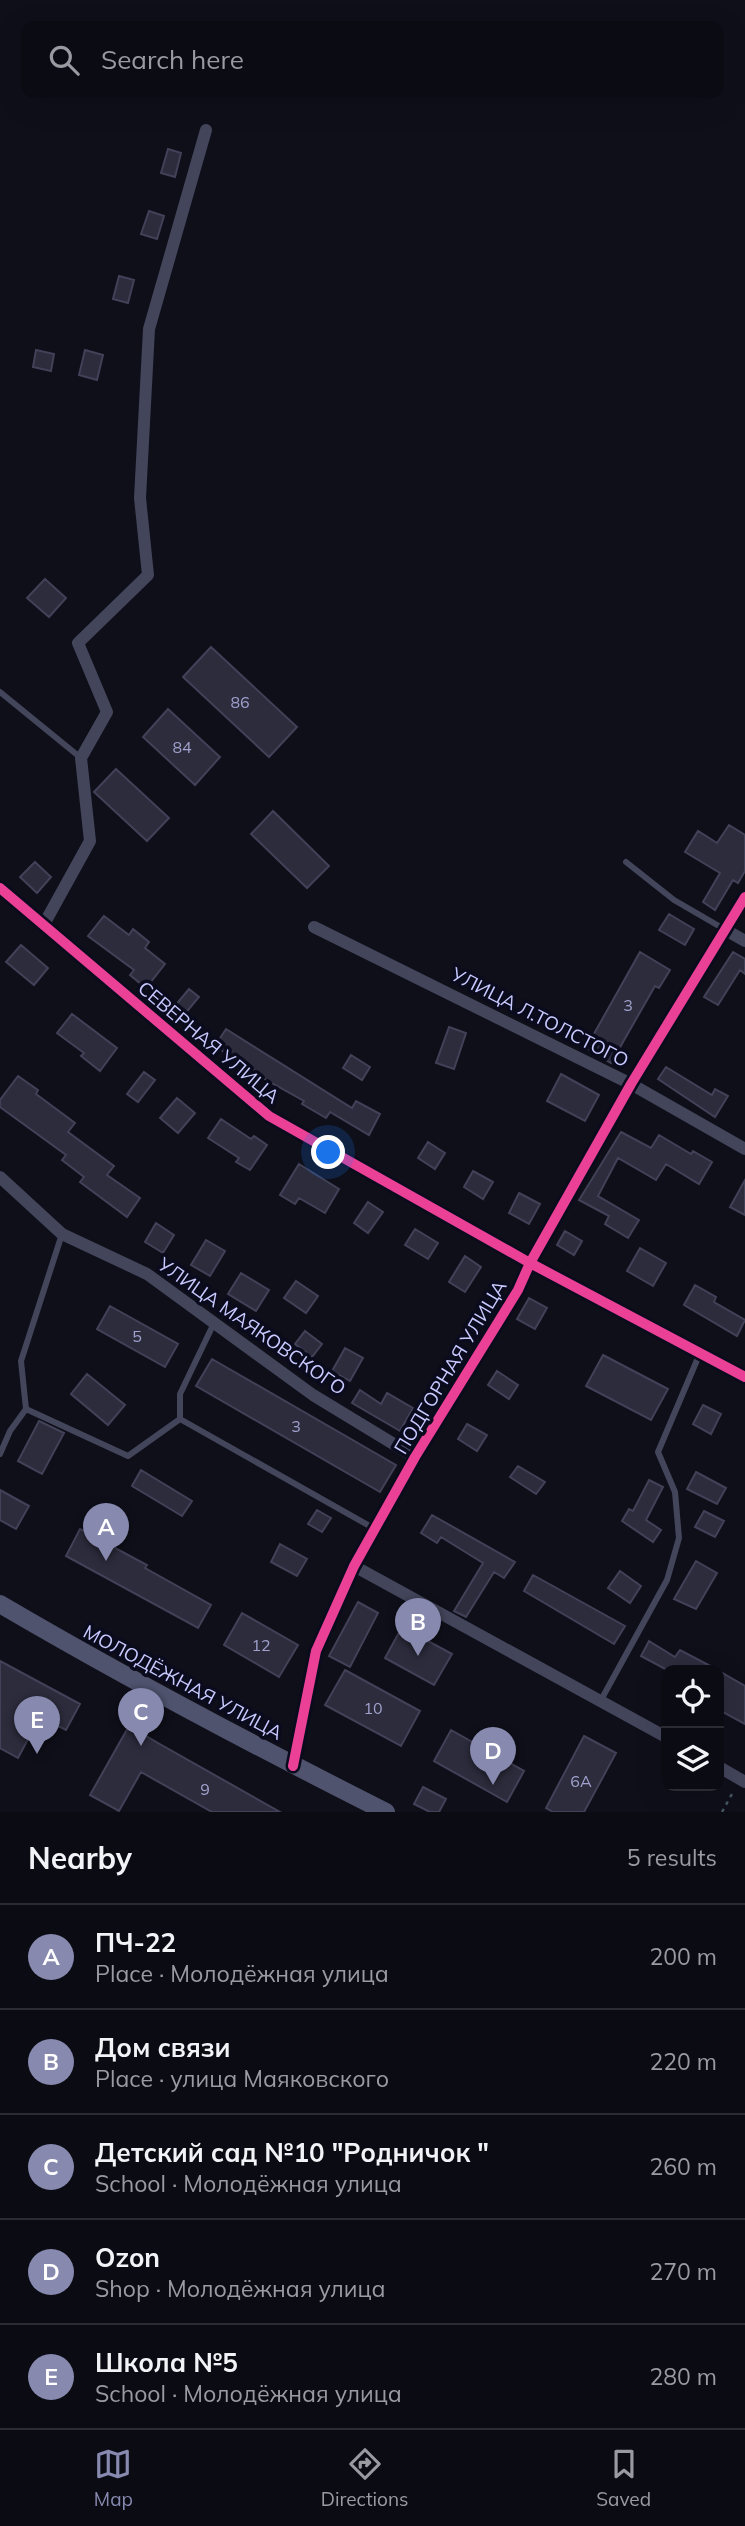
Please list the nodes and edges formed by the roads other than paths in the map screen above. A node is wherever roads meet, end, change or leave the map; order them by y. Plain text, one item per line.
1 (206, 130) dead end
2 (0, 692) edge
3 (81, 758) junction
4 (626, 862) dead end
5 (0, 888) edge
6 (745, 897) edge
7 (43, 926) junction
8 (314, 927) dead end
9 (724, 929) junction
10 (745, 942) edge
11 (631, 1084) junction
12 (745, 1149) edge
13 (0, 1177) edge
14 (62, 1234) junction
15 (530, 1263) junction
16 (214, 1323) junction
17 (700, 1353) junction
18 (745, 1377) edge
19 (26, 1409) junction
20 (180, 1419) junction
21 (0, 1454) edge
22 (415, 1457) junction
23 (375, 1529) junction
24 (354, 1566) junction
25 (0, 1604) edge
26 (601, 1700) junction
27 (661, 1734) edge
28 (293, 1766) junction
29 (724, 1770) edge
30 (743, 1781) edge
31 (386, 1812) edge

1 - 3 street
2 - 3 lane
3 - 7 street
4 - 9 lane
5 - 7 street, СЕВЕРНАЯ УЛИЦА
6 - 9 street, ПОДГОРНАЯ УЛИЦА
7 - 15 street, СЕВЕРНАЯ УЛИЦА
8 - 11 street, УЛИЦА Л.ТОЛСТОГО
9 - 10 street
9 - 11 street, ПОДГОРНАЯ УЛИЦА
11 - 12 street, УЛИЦА Л.ТОЛСТОГО
11 - 15 street, ПОДГОРНАЯ УЛИЦА
13 - 14 street, УЛИЦА МАЯКОВСКОГО
14 - 16 street, УЛИЦА МАЯКОВСКОГО
14 - 19 lane
15 - 17 street, СЕВЕРНАЯ УЛИЦА
15 - 22 street, ПОДГОРНАЯ УЛИЦА
16 - 20 lane
16 - 22 street, УЛИЦА МАЯКОВСКОГО
17 - 18 street, СЕВЕРНАЯ УЛИЦА
17 - 26 lane
19 - 20 lane
19 - 21 lane
20 - 23 lane
22 - 23 street, ПОДГОРНАЯ УЛИЦА
23 - 24 street, ПОДГОРНАЯ УЛИЦА
24 - 26 street
24 - 28 street, ПОДГОРНАЯ УЛИЦА
25 - 28 street, МОЛОДЁЖНАЯ УЛИЦА
26 - 27 street
28 - 31 street, МОЛОДЁЖНАЯ УЛИЦА
29 - 30 street

